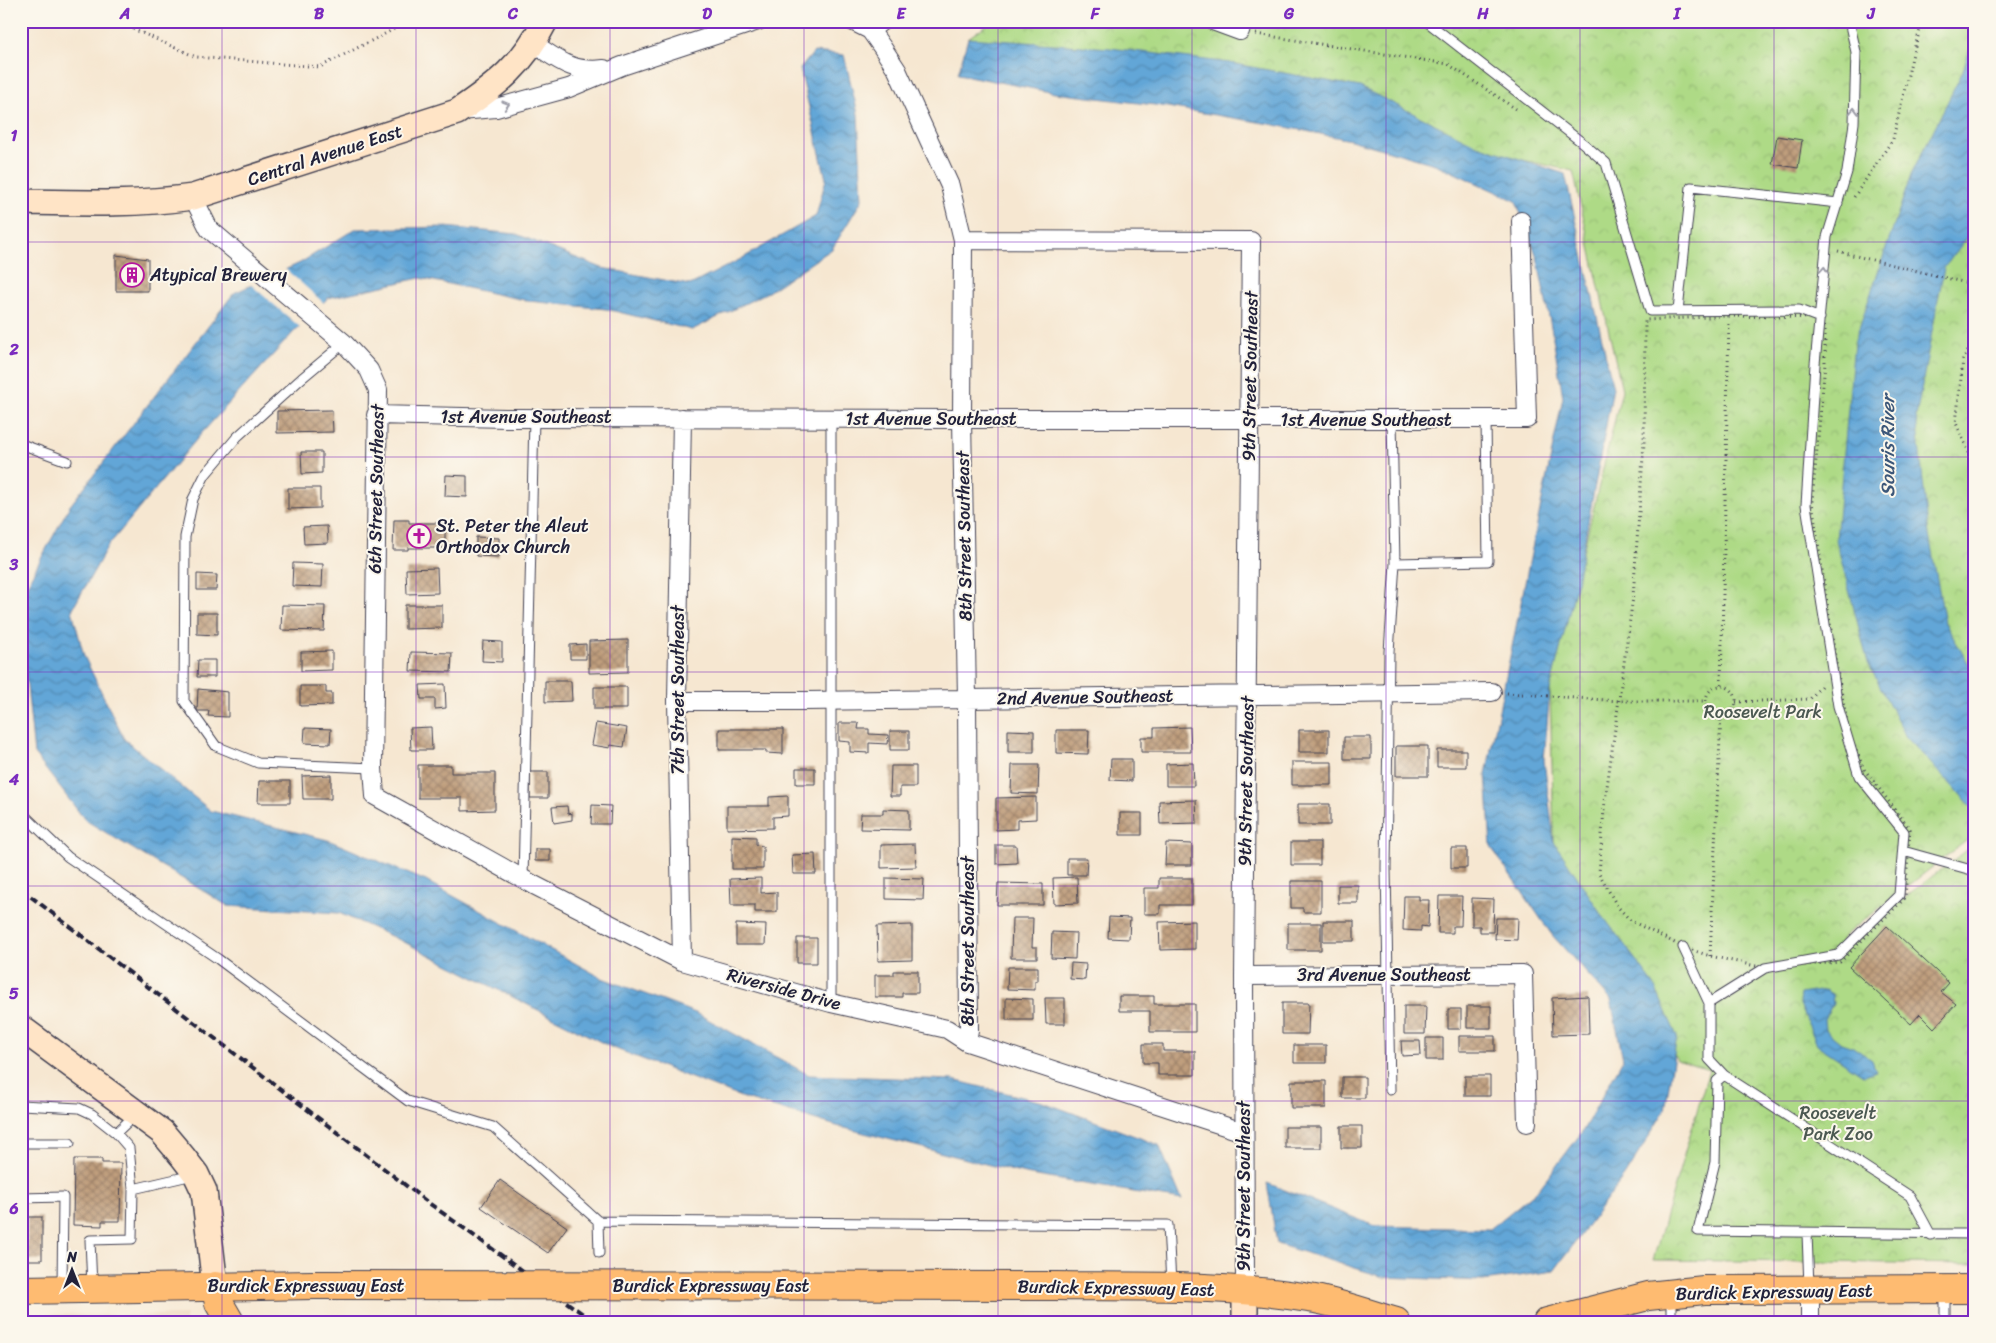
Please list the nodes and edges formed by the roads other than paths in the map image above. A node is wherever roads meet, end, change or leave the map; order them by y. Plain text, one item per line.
1 (545, 21) edge
2 (758, 21) edge
3 (852, 21) edge
4 (1213, 21) edge
5 (1426, 21) edge
6 (1849, 21) edge
7 (876, 26) edge
8 (1242, 26) edge
9 (534, 44) junction
10 (622, 66) junction
11 (458, 112) junction
12 (194, 197) junction
13 (21, 202) edge
14 (1838, 203) junction
15 (1521, 221) dead end
16 (963, 240) junction
17 (1678, 310) junction
18 (1820, 318) junction
19 (340, 340) junction
20 (376, 415) junction
21 (534, 418) junction
22 (682, 418) junction
23 (831, 419) junction
24 (962, 419) junction
25 (1250, 420) junction
26 (1392, 420) junction
27 (1486, 420) junction
28 (21, 444) edge
29 (67, 461) dead end
30 (1395, 563) junction
31 (1492, 692) road end
32 (1389, 694) junction
33 (1247, 696) junction
34 (967, 699) junction
35 (676, 701) junction
36 (830, 701) junction
37 (373, 768) junction
38 (21, 812) edge
39 (1906, 852) junction
40 (1975, 871) edge
41 (523, 879) junction
42 (1683, 947) road end
43 (682, 961) junction
44 (1388, 975) junction
45 (1244, 976) junction
46 (832, 1003) junction
47 (1709, 1003) junction
48 (21, 1028) edge
49 (967, 1042) junction
50 (1724, 1075) junction
51 (1390, 1090) dead end
52 (21, 1105) edge
53 (137, 1113) junction
54 (1527, 1122) dead end
55 (1243, 1132) junction
56 (116, 1133) junction
57 (21, 1143) edge
58 (70, 1143) dead end
59 (196, 1174) junction
60 (133, 1189) junction
61 (21, 1198) edge
62 (598, 1221) junction
63 (1807, 1233) junction
64 (1975, 1234) edge
65 (1931, 1235) junction
66 (599, 1253) dead end
67 (215, 1286) junction
68 (1171, 1287) junction
69 (62, 1289) junction
70 (92, 1289) junction
71 (1810, 1289) junction
72 (1944, 1289) junction
73 (1975, 1289) edge
74 (21, 1290) edge
75 (1245, 1290) junction
76 (1671, 1294) junction
77 (1389, 1321) edge
78 (230, 1322) edge
79 (1245, 1322) edge
80 (1547, 1322) edge
81 (1671, 1322) edge
82 (1810, 1322) edge
83 (1944, 1322) edge

1 - 9 street
2 - 10 street, Central Avenue East
3 - 7 street
4 - 8 street
5 - 17 lane
14 -> 6 lane
7 - 16 street, 8th Street Southeast
9 - 10 street, Central Avenue East
9 - 11 street
11 -> 10 street, Central Avenue East
11 - 12 street, Central Avenue East
12 - 13 street, Central Avenue East
12 - 19 street, 6th Street Southeast
14 - 17 lane
18 -> 14 lane
15 - 27 street, 1st Avenue Southeast
16 - 24 street, 8th Street Southeast
16 - 25 street, 9th Street Southeast
17 - 18 lane
18 - 39 lane
19 - 20 street, 6th Street Southeast
19 - 37 lane
20 - 21 street, 1st Avenue Southeast
20 - 37 street, 6th Street Southeast
21 - 22 street, 1st Avenue Southeast
21 - 41 lane
22 - 23 street, 1st Avenue Southeast
22 - 35 street, 7th Street Southeast
23 - 24 street, 1st Avenue Southeast
23 - 36 lane
24 - 25 street, 1st Avenue Southeast
24 - 34 street, 8th Street Southeast
25 - 26 street, 1st Avenue Southeast
25 - 33 street, 9th Street Southeast
26 - 27 street, 1st Avenue Southeast
26 - 30 lane
27 - 30 lane
28 - 29 lane
30 - 32 lane
31 - 32 street, 2nd Avenue Southeast
32 - 33 street, 2nd Avenue Southeast
32 - 44 lane
33 - 34 street, 2nd Avenue Southeast
33 - 45 street, 9th Street Southeast
34 - 36 street, 2nd Avenue Southeast
34 - 49 street, 8th Street Southeast
35 - 36 street, 2nd Avenue Southeast
35 - 43 street, 7th Street Southeast
36 - 46 lane
37 - 41 street, Riverside Drive
38 - 62 lane
39 - 40 lane
39 - 47 lane
41 - 43 street, Riverside Drive
42 - 47 lane
43 - 46 street, Riverside Drive
44 - 45 street, 3rd Avenue Southeast
44 - 51 lane
44 - 54 street, 3rd Avenue Southeast
45 - 55 street, 9th Street Southeast
46 - 49 street, Riverside Drive
47 - 50 lane
48 - 53 street
49 - 55 street, Riverside Drive
50 - 63 lane
50 - 65 lane
52 - 56 lane
53 - 56 lane
53 - 59 street
55 - 75 street, 9th Street Southeast
56 - 60 lane
57 - 58 lane
59 - 60 lane
59 - 67 street
60 - 70 lane
61 - 69 lane
62 - 66 lane
62 - 68 lane
63 - 65 lane
63 - 71 lane
64 - 65 lane
67 - 68 main road, Burdick Expressway East, bridge
67 - 70 main road, Burdick Expressway East
67 - 78 main road
68 - 75 main road, Burdick Expressway East
69 - 70 main road, Burdick Expressway East
69 - 74 main road, Burdick Expressway East
71 - 72 main road, Burdick Expressway East
71 - 76 main road, Burdick Expressway East
71 - 82 street
72 - 73 main road, Burdick Expressway East
72 - 83 lane
75 - 77 main road, Burdick Expressway East
75 - 79 street, 9th Street Southeast
76 - 80 main road, Burdick Expressway East
76 - 81 lane

